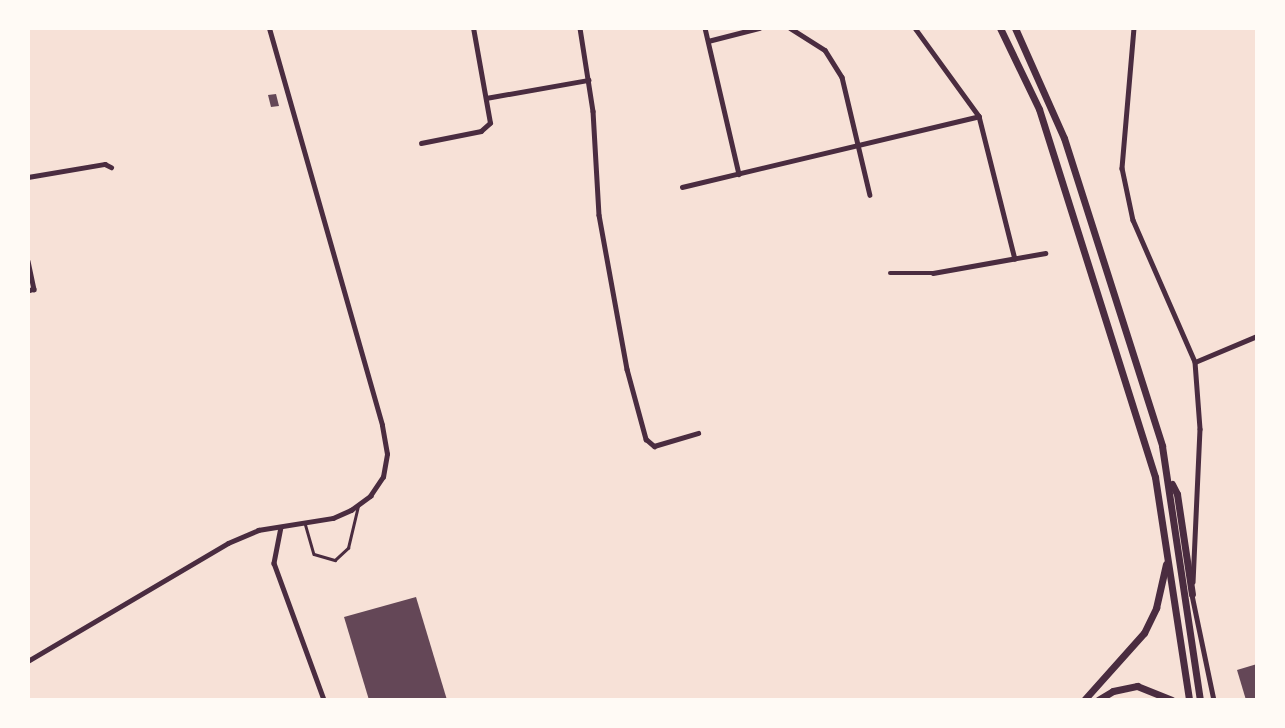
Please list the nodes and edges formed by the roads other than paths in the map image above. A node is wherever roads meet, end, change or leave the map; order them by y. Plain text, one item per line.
1 (269, 28) edge
2 (473, 28) edge
3 (580, 28) edge
4 (705, 28) edge
5 (759, 28) edge
6 (790, 28) edge
7 (915, 28) edge
8 (1000, 28) edge
9 (1015, 28) edge
10 (1134, 28) edge
11 (708, 41) junction
12 (589, 80) junction
13 (486, 98) junction
14 (979, 116) junction
15 (421, 143) dead end
16 (860, 144) junction
17 (111, 167) dead end
18 (739, 174) junction
19 (28, 177) edge
20 (682, 187) dead end
21 (870, 195) dead end
22 (1045, 253) dead end
23 (1015, 259) junction
24 (28, 261) edge
25 (890, 273) dead end
26 (28, 291) edge
27 (1257, 337) edge
28 (1195, 362) junction
29 (698, 433) dead end
30 (1168, 478) junction
31 (358, 506) junction
32 (305, 523) junction
33 (281, 527) junction
34 (1167, 556) junction
35 (1192, 594) junction
36 (28, 661) edge
37 (324, 700) edge
38 (1084, 700) edge
39 (1097, 700) edge
40 (1171, 700) edge
41 (1189, 700) edge
42 (1199, 700) edge
43 (1214, 700) edge

1 - 31 street
2 - 13 street
3 - 12 street
4 - 11 street
5 - 11 street
6 - 16 street
7 - 14 street
8 - 34 main road
9 - 30 main road
10 - 28 street
11 - 18 street
12 - 13 street
12 - 29 street
13 - 15 street
14 - 16 street
14 - 23 street
16 - 18 street
16 - 21 street
17 - 19 street
18 - 20 street
22 - 23 street
23 - 25 street
24 - 26 street
27 - 28 street
28 - 35 street
30 - 35 main road
30 - 42 main road
31 - 32 street
31 - 32 lane
32 - 33 street
33 - 36 street
33 - 37 street
34 - 38 main road
34 - 41 main road
35 - 43 street
39 - 40 main road

